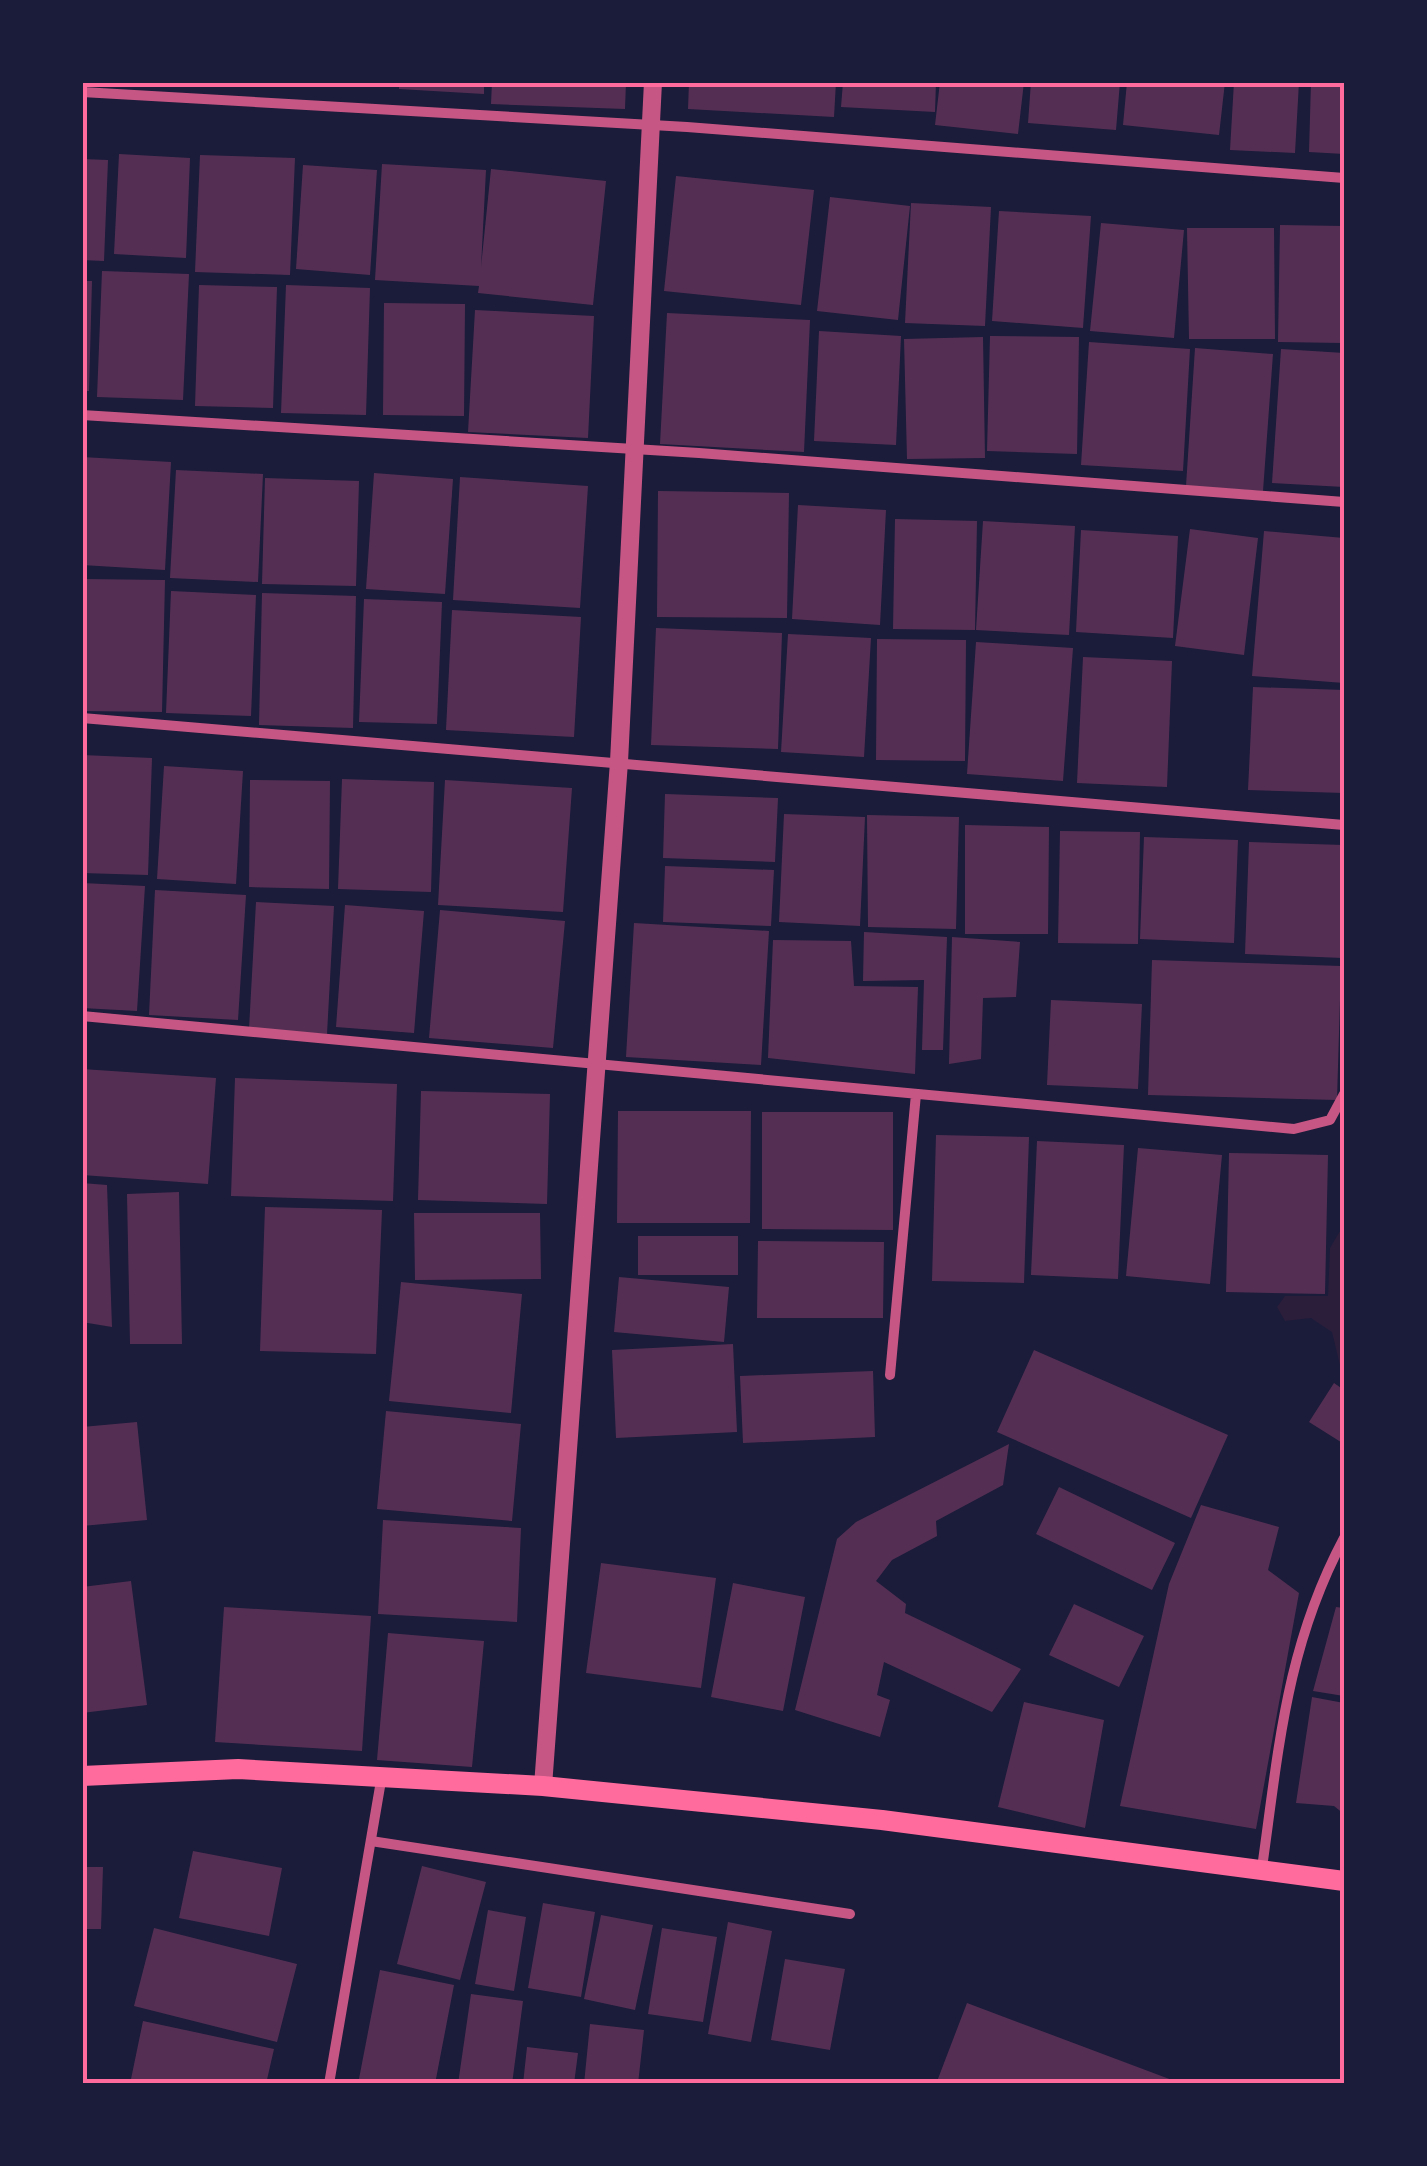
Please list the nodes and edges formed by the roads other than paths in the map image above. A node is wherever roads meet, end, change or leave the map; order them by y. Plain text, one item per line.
1 (653, 82) edge
2 (82, 92) edge
3 (649, 125) junction
4 (1344, 178) edge
5 (82, 415) edge
6 (632, 452) junction
7 (1344, 502) edge
8 (82, 718) edge
9 (620, 762) junction
10 (1344, 825) edge
11 (82, 1016) edge
12 (598, 1063) junction
13 (916, 1094) junction
14 (1344, 1094) edge
15 (890, 1375) dead end
16 (1344, 1538) edge
17 (382, 1774) junction
18 (82, 1776) edge
19 (543, 1786) junction
20 (371, 1841) junction
21 (1262, 1868) junction
22 (1344, 1880) edge
23 (850, 1914) dead end
24 (329, 2084) edge

1 - 3 street
2 - 3 street
3 - 4 street
3 - 6 street
5 - 6 street
6 - 7 street
6 - 9 street
8 - 9 street
9 - 10 street
9 - 12 street
11 - 12 street
12 - 13 street
12 - 19 street
13 - 14 street
13 - 15 street
16 - 21 street
17 - 18 main road
17 - 19 main road
17 - 20 street
19 - 21 main road
20 - 23 street
20 - 24 street
21 - 22 main road

